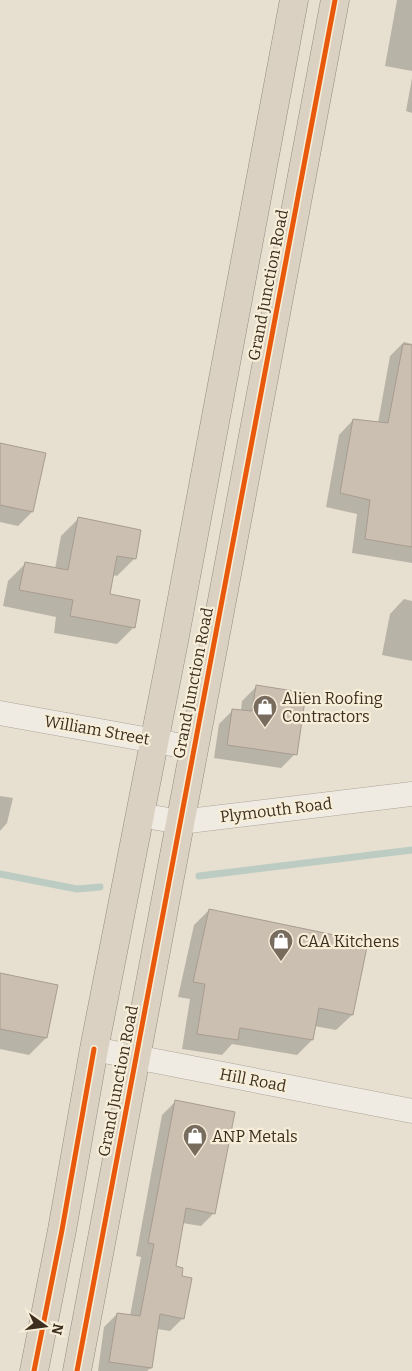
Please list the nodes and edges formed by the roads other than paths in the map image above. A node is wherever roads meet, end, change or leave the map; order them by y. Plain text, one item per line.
1 (294, 0) edge
2 (329, 1) edge
3 (200, 496) junction
4 (239, 504) junction
5 (0, 713) edge
6 (154, 741) junction
7 (194, 748) junction
8 (412, 794) edge
9 (140, 815) junction
10 (180, 822) junction
11 (94, 1049) junction
12 (136, 1058) junction
13 (412, 1111) edge
14 (34, 1371) edge
15 (77, 1371) edge

1 - 3 highway, Grand Junction Road
2 - 4 highway, Grand Junction Road
3 - 4 highway
3 - 6 highway, Grand Junction Road
4 - 7 highway, Grand Junction Road
5 - 6 street, William Street
6 - 7 street, William Street
6 - 9 highway, Grand Junction Road
7 - 10 highway, Grand Junction Road
8 - 10 street, Plymouth Road
9 - 10 street, Plymouth Road
9 - 11 highway, Grand Junction Road
10 - 12 highway, Grand Junction Road
11 - 12 street, Hill Road
11 - 14 highway, Grand Junction Road
12 - 13 street, Hill Road
12 - 15 highway, Grand Junction Road

